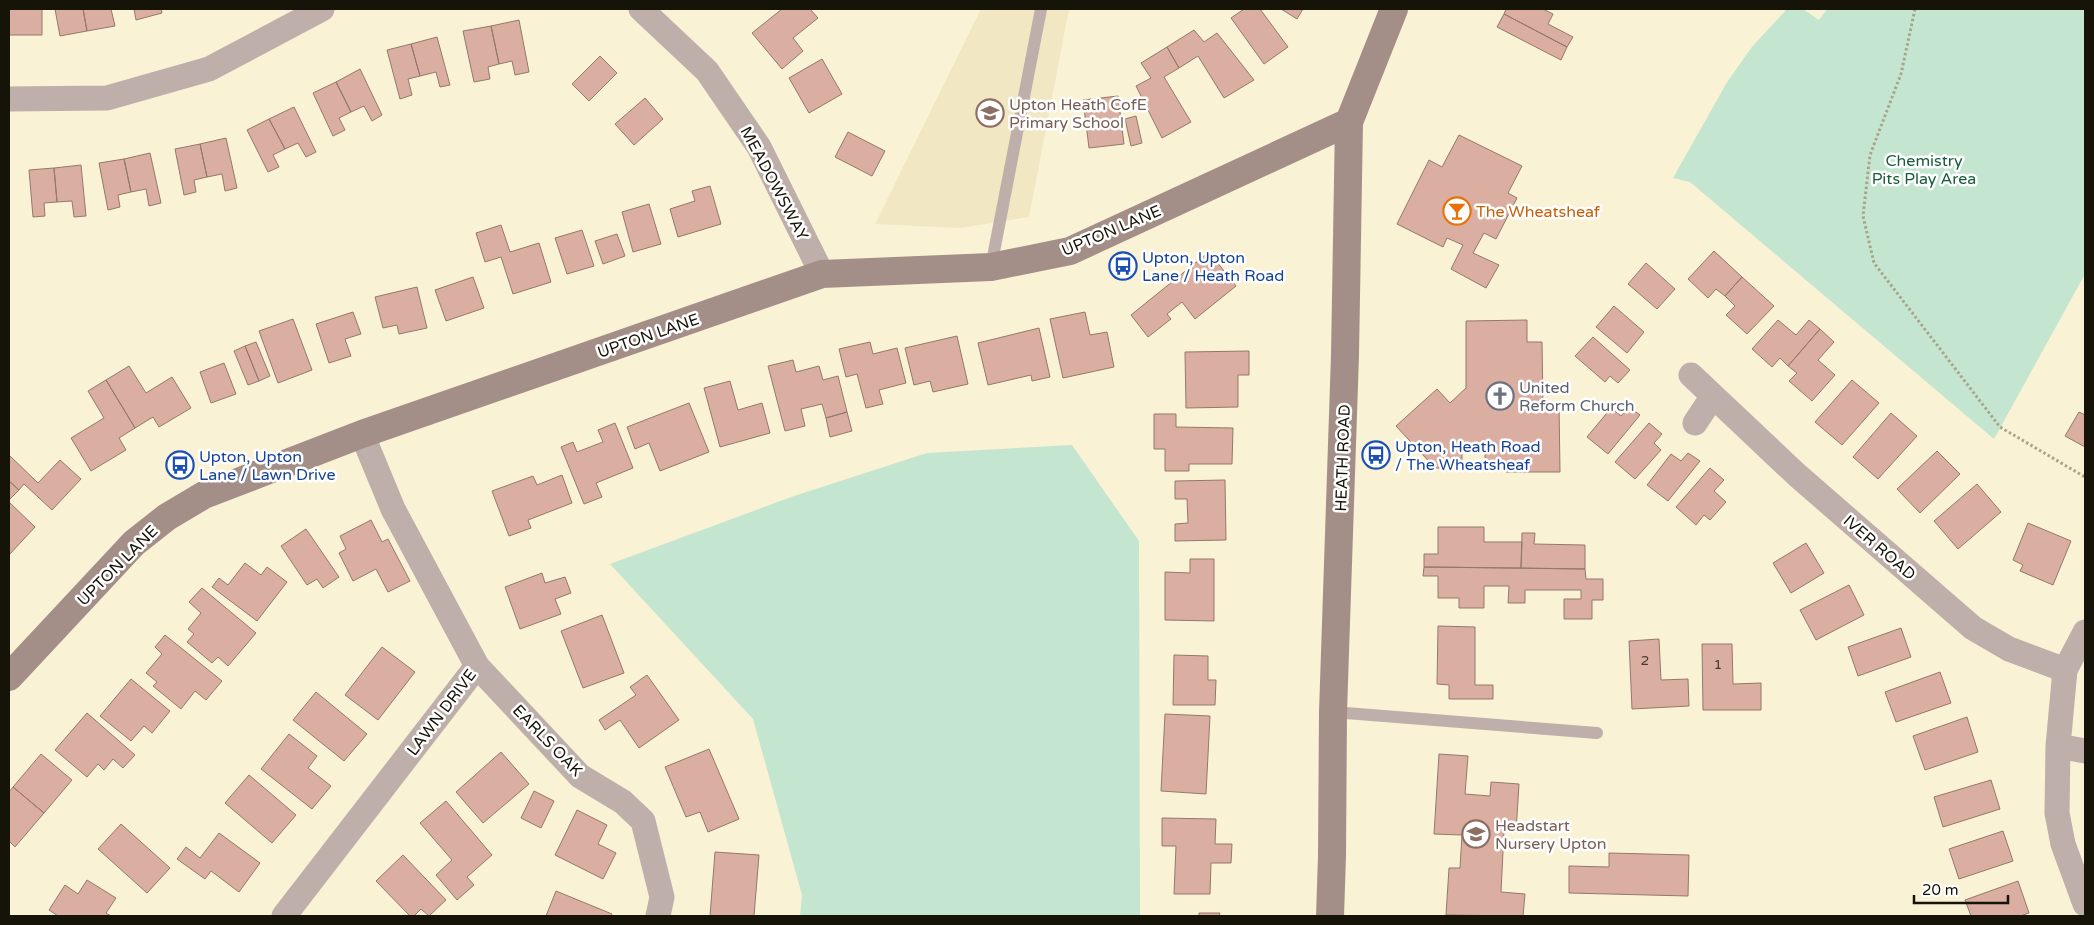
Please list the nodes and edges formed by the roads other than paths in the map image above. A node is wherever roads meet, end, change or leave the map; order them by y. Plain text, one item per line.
1 (641, 9) edge
2 (1041, 9) edge
3 (1394, 9) edge
4 (312, 11) edge
5 (9, 99) edge
6 (1349, 122) junction
7 (991, 267) junction
8 (822, 274) junction
9 (1691, 375) dead end
10 (1713, 396) junction
11 (1695, 423) dead end
12 (362, 434) junction
13 (2085, 632) edge
14 (477, 666) junction
15 (2065, 670) junction
16 (9, 677) edge
17 (1333, 712) junction
18 (1597, 732) dead end
19 (2058, 746) junction
20 (2085, 751) edge
21 (2085, 904) edge
22 (284, 916) edge
23 (658, 916) edge
24 (1330, 916) edge

1 - 8 street, MEADOWSWAY
2 - 7 lane
3 - 6 street, HEATH ROAD
4 - 5 street
6 - 7 street, UPTON LANE
6 - 17 street, HEATH ROAD
7 - 8 street, UPTON LANE
8 - 12 street, UPTON LANE
9 - 10 street, IVER ROAD
10 - 11 street
10 - 15 street, IVER ROAD
12 - 14 street, LAWN DRIVE
12 - 16 street, UPTON LANE
13 - 15 street
14 - 22 street, LAWN DRIVE
14 - 23 street, EARLS OAK
15 - 19 street
17 - 18 lane
17 - 24 street, HEATH ROAD
19 - 20 street
19 - 21 street

